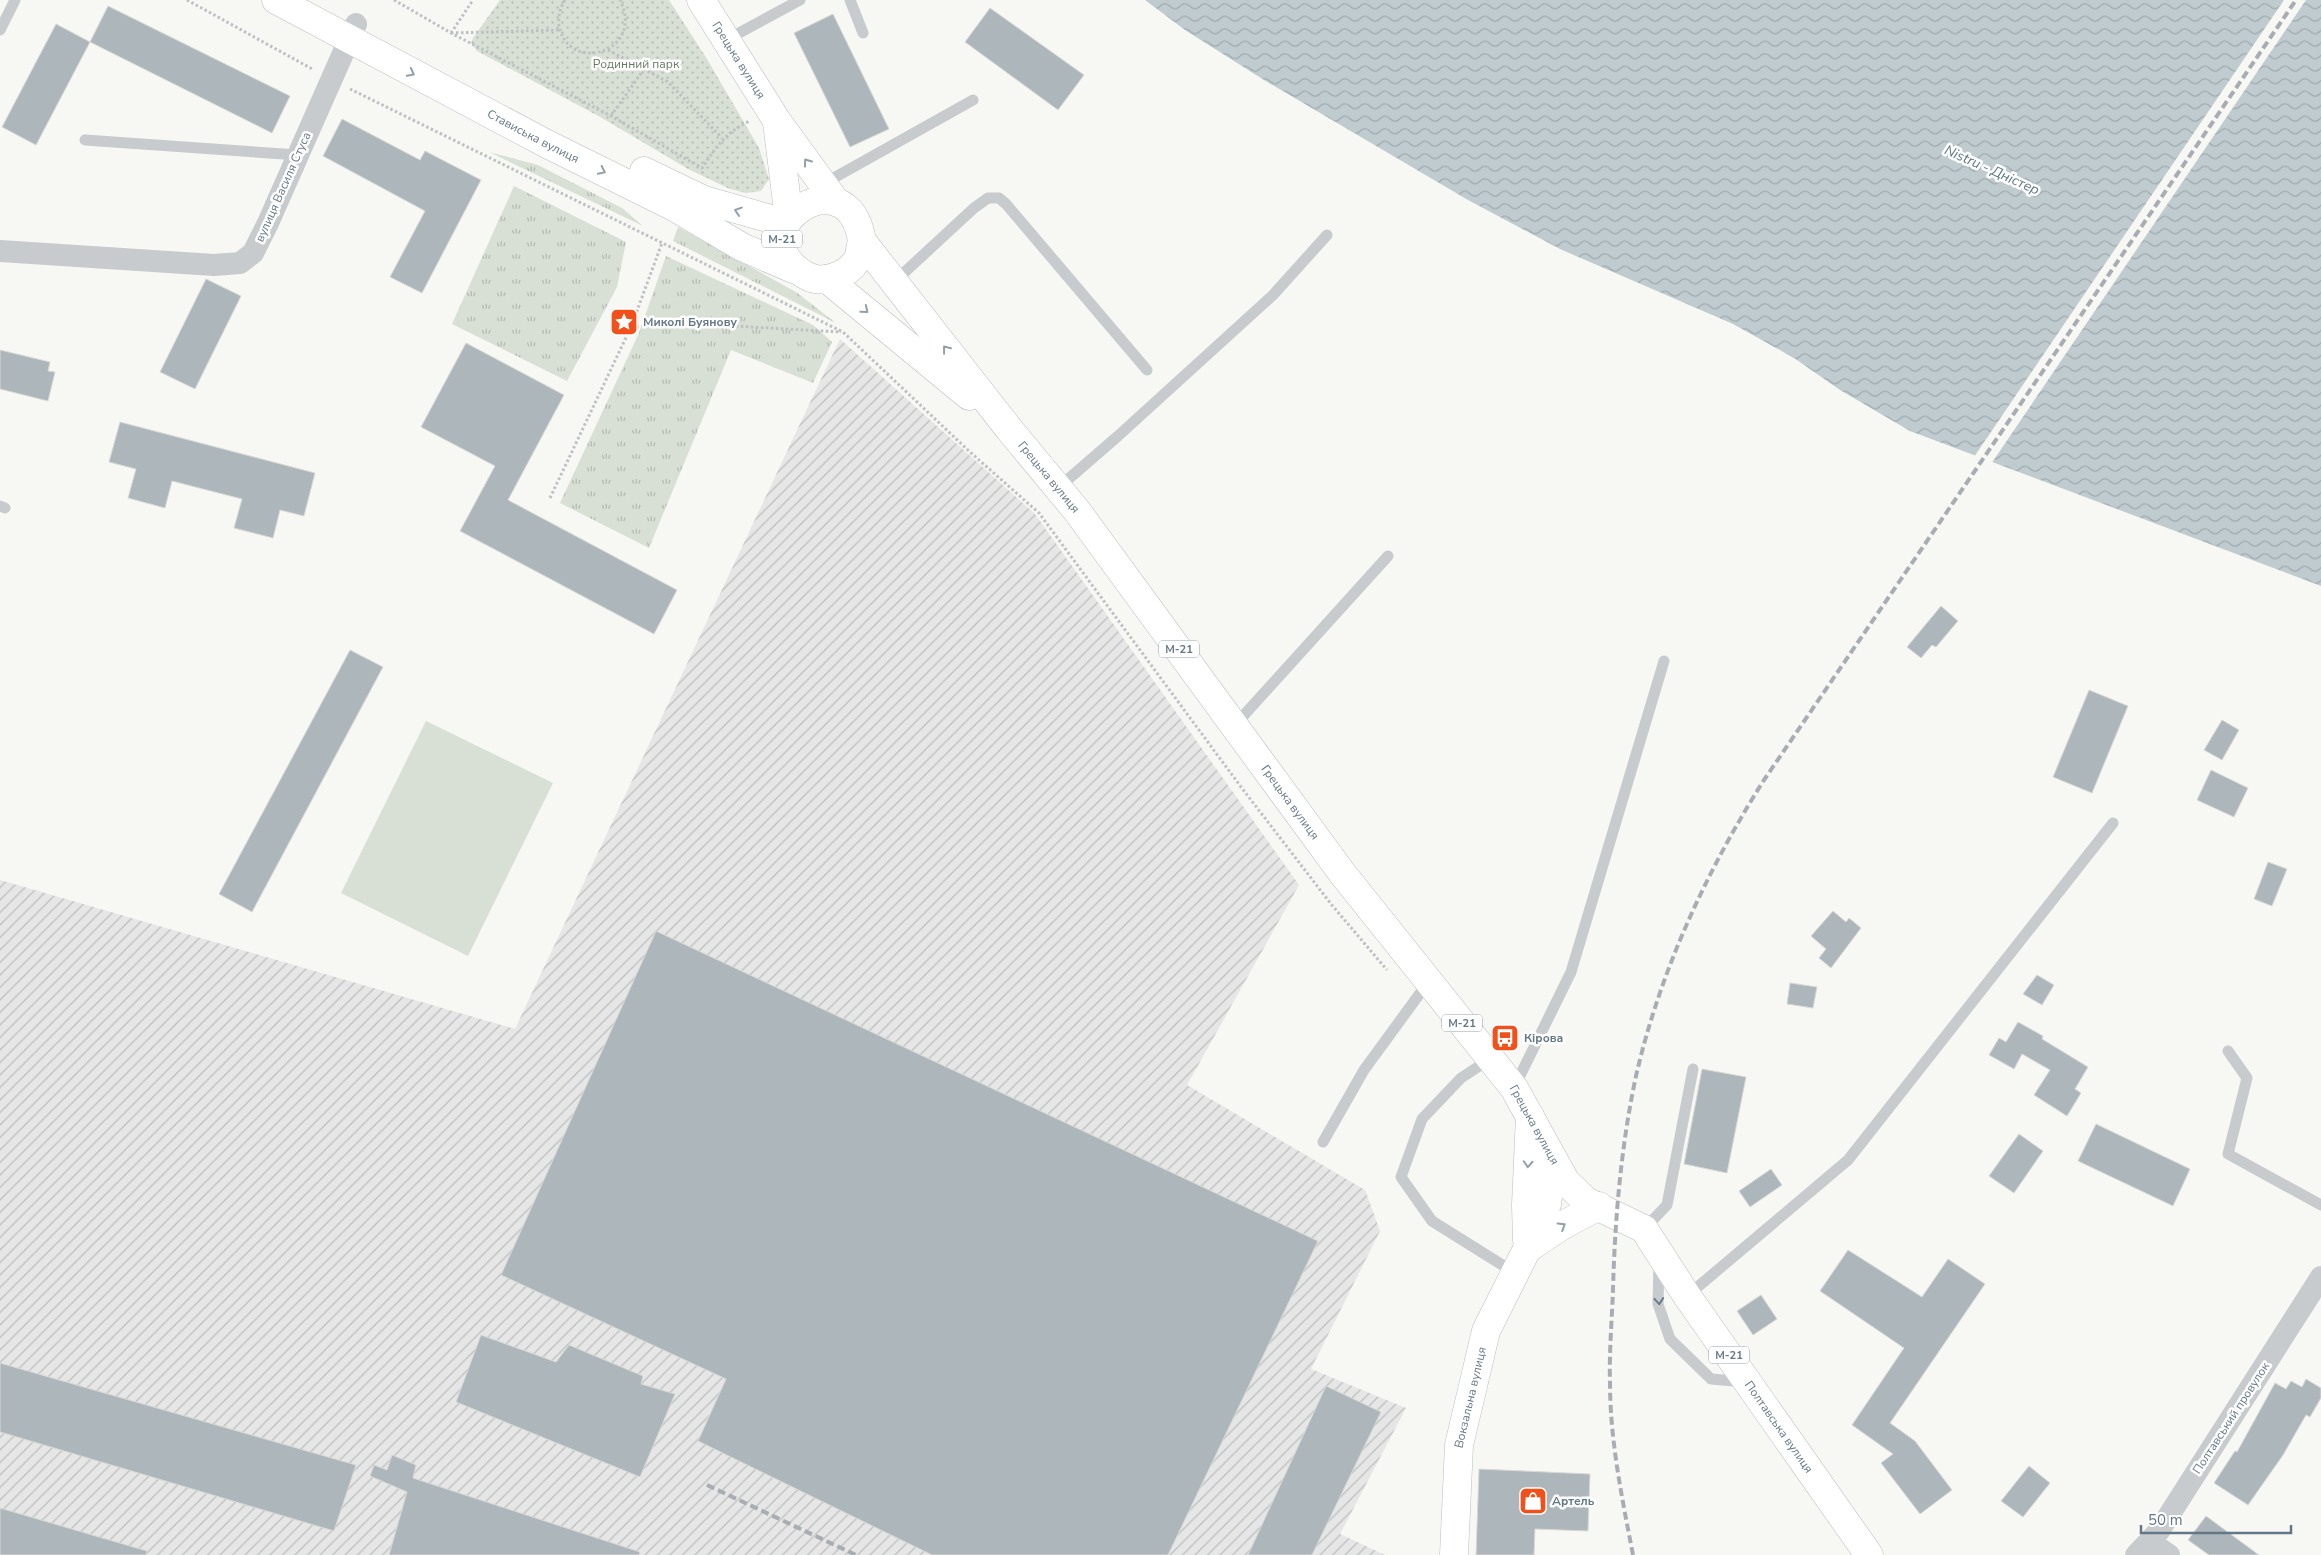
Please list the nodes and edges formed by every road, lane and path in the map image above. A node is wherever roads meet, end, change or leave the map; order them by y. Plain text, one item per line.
1 (15, 0) edge
2 (187, 0) edge
3 (276, 0) edge
4 (311, 0) edge
5 (394, 0) edge
6 (474, 0) edge
7 (565, 0) edge
8 (620, 0) edge
9 (701, 0) edge
10 (800, 0) edge
11 (850, 0) edge
12 (0, 30) edge
13 (560, 30) junction
14 (353, 32) junction
15 (450, 34) junction
16 (863, 34) dead end
17 (726, 40) junction
18 (608, 50) junction
19 (644, 69) junction
20 (331, 79) junction
21 (973, 100) dead end
22 (611, 116) junction
23 (774, 116) junction
24 (722, 138) junction
25 (85, 140) dead end
26 (298, 155) junction
27 (830, 193) junction
28 (787, 221) junction
29 (1327, 235) dead end
30 (862, 242) junction
31 (662, 243) junction
32 (0, 251) edge
33 (792, 268) junction
34 (827, 279) junction
35 (894, 282) junction
36 (632, 327) junction
37 (843, 332) junction
38 (1147, 370) dead end
39 (1009, 429) junction
40 (1058, 488) junction
41 (550, 498) dead end
42 (1388, 556) dead end
43 (1664, 660) dead end
44 (1235, 725) junction
45 (2113, 823) dead end
46 (1391, 974) dead end
47 (1428, 981) junction
48 (2228, 1051) dead end
49 (1491, 1058) junction
50 (1693, 1069) dead end
51 (1514, 1088) junction
52 (1530, 1116) junction
53 (1323, 1142) dead end
54 (1554, 1159) junction
55 (1566, 1182) joint
56 (2321, 1205) edge
57 (1599, 1206) junction
58 (1644, 1229) junction
59 (1659, 1252) junction
60 (1521, 1261) junction
61 (2321, 1277) edge
62 (1687, 1296) junction
63 (1748, 1382) junction
64 (2143, 1548) edge
65 (1861, 1549) edge
66 (1454, 1555) edge
67 (2169, 1555) edge

1 - 12 lane
2 - 20 path
3 - 14 main road, Стависька вулиця
4 - 14 main road, Стависька вулиця
5 - 15 path
6 - 15 path
7 - 13 path
8 - 18 path
9 - 17 main road, Грецька вулиця / М-21
10 - 17 lane
11 - 16 lane
13 - 15 path
13 - 18 path
14 - 20 street, вулиця Василя Стуса
28 -> 14 main road, Стависька вулиця
14 -> 33 main road, Стависька вулиця
15 - 22 path
17 - 23 main road, Грецька вулиця / М-21
18 - 19 path
19 - 22 path
19 - 24 path
20 - 26 street, вулиця Василя Стуса
20 - 31 path
21 - 27 lane
22 - 24 path
23 - 24 path
27 -> 23 main road, Грецька вулиця / М-21
23 - 28 main road, Грецька вулиця / М-21
25 - 26 lane
26 - 32 street, вулиця Василя Стуса
27 - 28 main road, М-21
27 - 30 main road, М-21
28 - 33 main road, М-21
29 - 40 lane
30 - 34 main road
30 - 35 main road, Грецька вулиця / М-21
31 - 36 path
31 - 37 path
33 - 34 main road, М-21
34 -> 39 main road, Грецька вулиця / М-21
35 - 38 lane
39 -> 35 main road, Грецька вулиця / М-21
36 - 37 path
36 - 41 path
37 - 46 path
39 - 40 main road, Грецька вулиця / М-21
40 - 44 main road, Грецька вулиця / М-21
42 - 44 lane
43 - 51 lane
44 - 47 main road, Грецька вулиця / М-21
45 - 62 lane
47 - 49 main road, Грецька вулиця / М-21
47 - 53 lane
48 - 56 lane
49 - 51 main road, Грецька вулиця / М-21
49 - 60 lane
50 - 58 lane
51 - 52 main road, Грецька вулиця / М-21
52 - 54 main road, Грецька вулиця / М-21
52 -> 60 main road, Вокзальна вулиця
54 - 55 main road, Грецька вулиця / М-21
54 - 60 main road, Вокзальна вулиця
55 - 57 main road, Полтавська вулиця / М-21
57 - 58 main road, Полтавська вулиця / М-21
60 -> 57 main road, Вокзальна вулиця
58 - 59 main road, Полтавська вулиця / М-21
59 - 62 main road, Полтавська вулиця / М-21
59 -> 63 lane
60 - 66 main road, Вокзальна вулиця
61 - 64 street, Полтавський провулок
62 - 63 main road, Полтавська вулиця / М-21
63 - 65 main road, Полтавська вулиця / М-21
64 - 67 street

